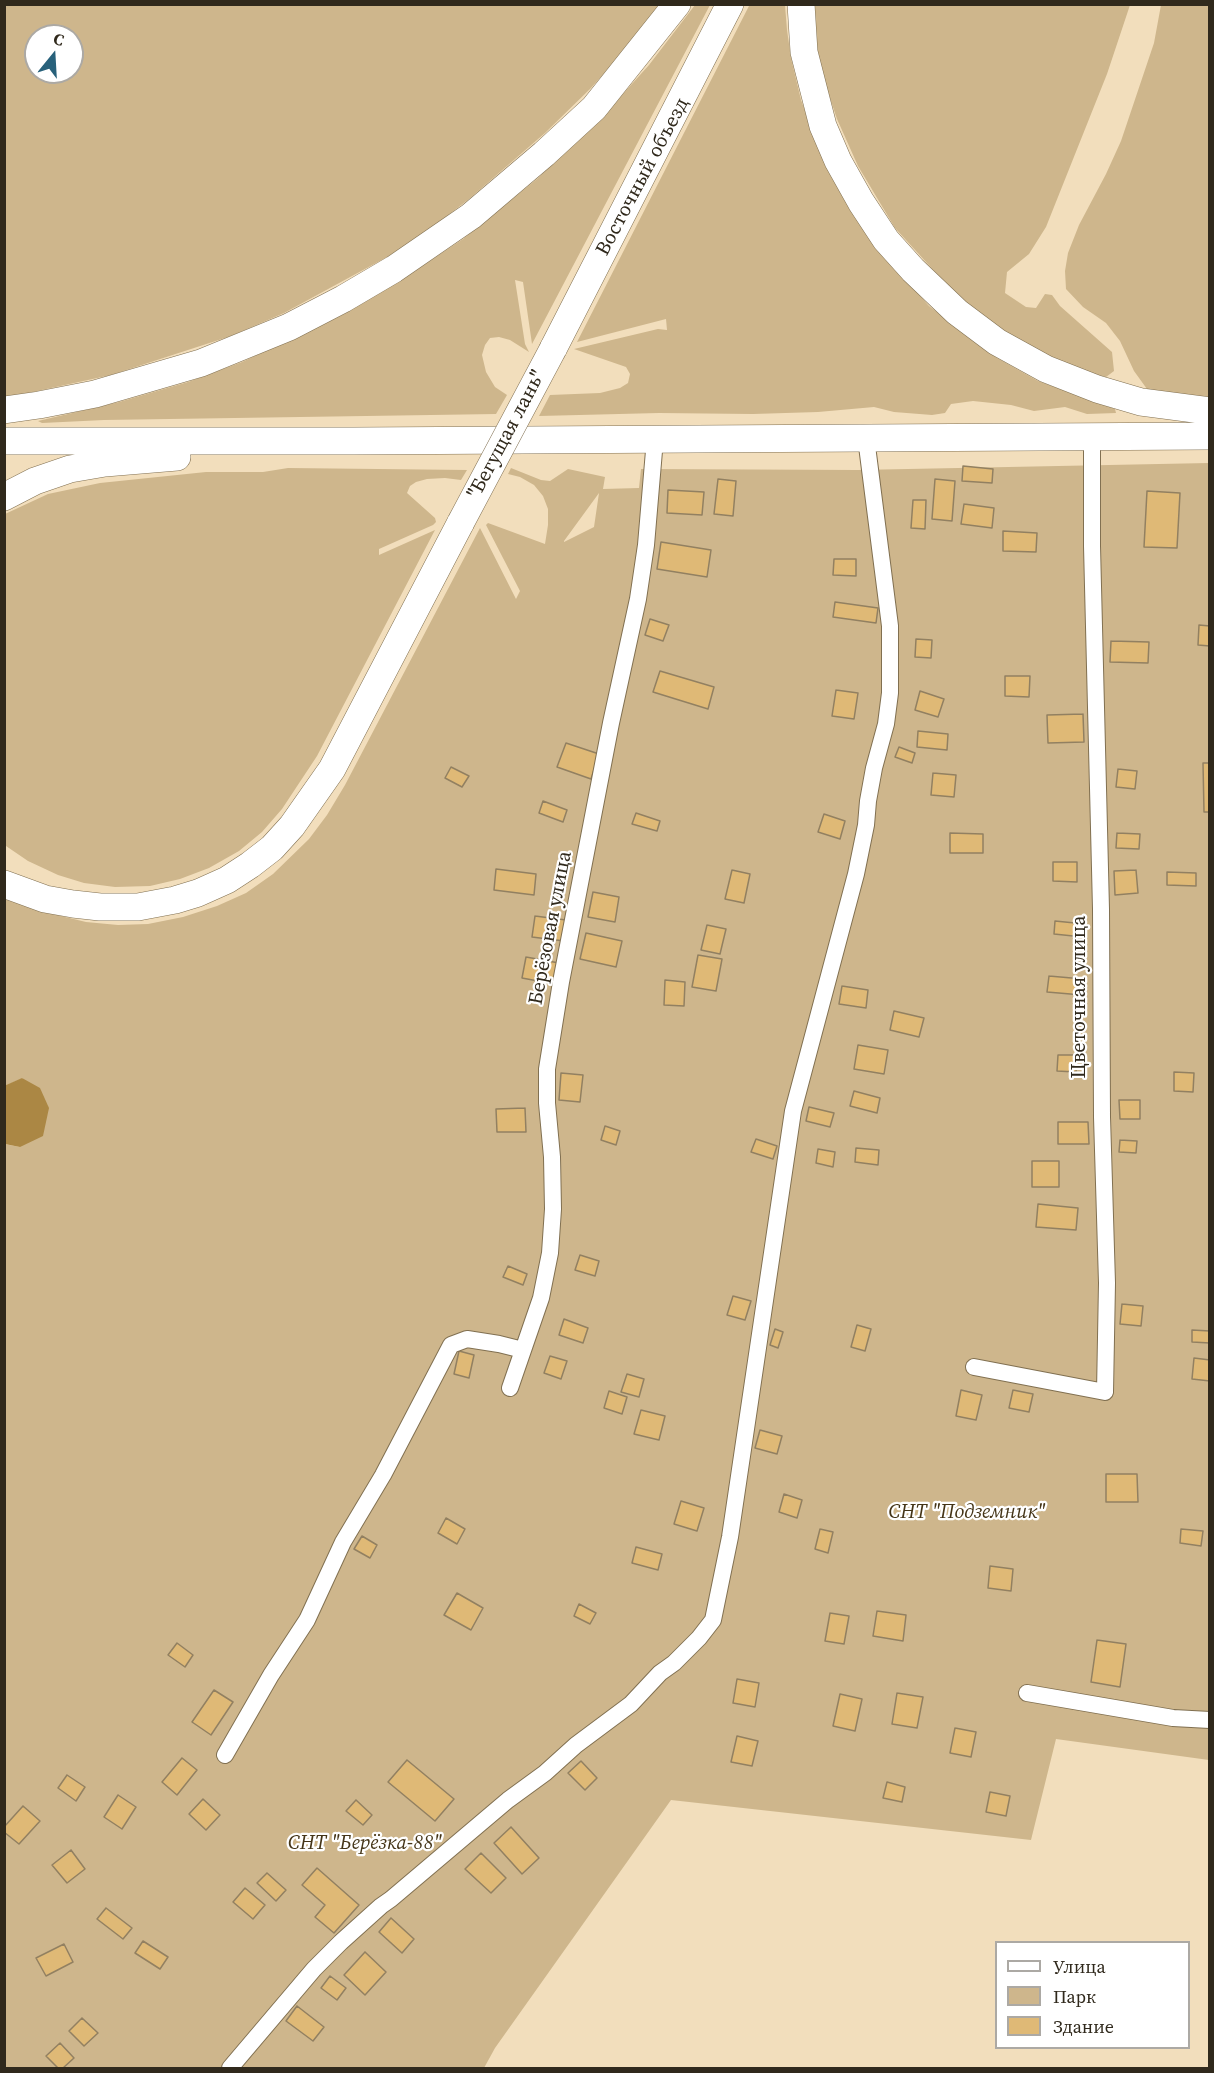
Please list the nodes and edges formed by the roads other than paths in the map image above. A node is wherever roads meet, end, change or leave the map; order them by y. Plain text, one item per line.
1 (678, 4) edge
2 (730, 4) edge
3 (801, 4) edge
4 (553, 349) joint
5 (4, 410) edge
6 (1209, 411) edge
7 (1092, 436) junction
8 (1209, 436) edge
9 (866, 438) junction
10 (655, 439) junction
11 (4, 441) edge
12 (354, 441) junction
13 (4, 497) edge
14 (4, 864) edge
15 (4, 884) edge
16 (138, 907) junction
17 (523, 1350) junction
18 (974, 1367) dead end
19 (510, 1388) dead end
20 (1027, 1693) dead end
21 (1209, 1720) edge
22 (225, 1755) dead end
23 (230, 2068) edge

1 - 5 main road
2 - 4 main road, Восточный объезд
3 - 6 main road
4 - 16 main road, "Бегущая лань", bridge
7 - 8 main road
7 - 9 main road
7 - 18 street, Цветочная улица
9 - 10 main road
9 - 23 street
10 - 12 main road
10 - 17 street, Берёзовая улица
11 - 12 main road
12 - 13 main road
14 - 16 main road
15 - 16 main road
17 - 19 street, Берёзовая улица
17 - 22 street
20 - 21 street

